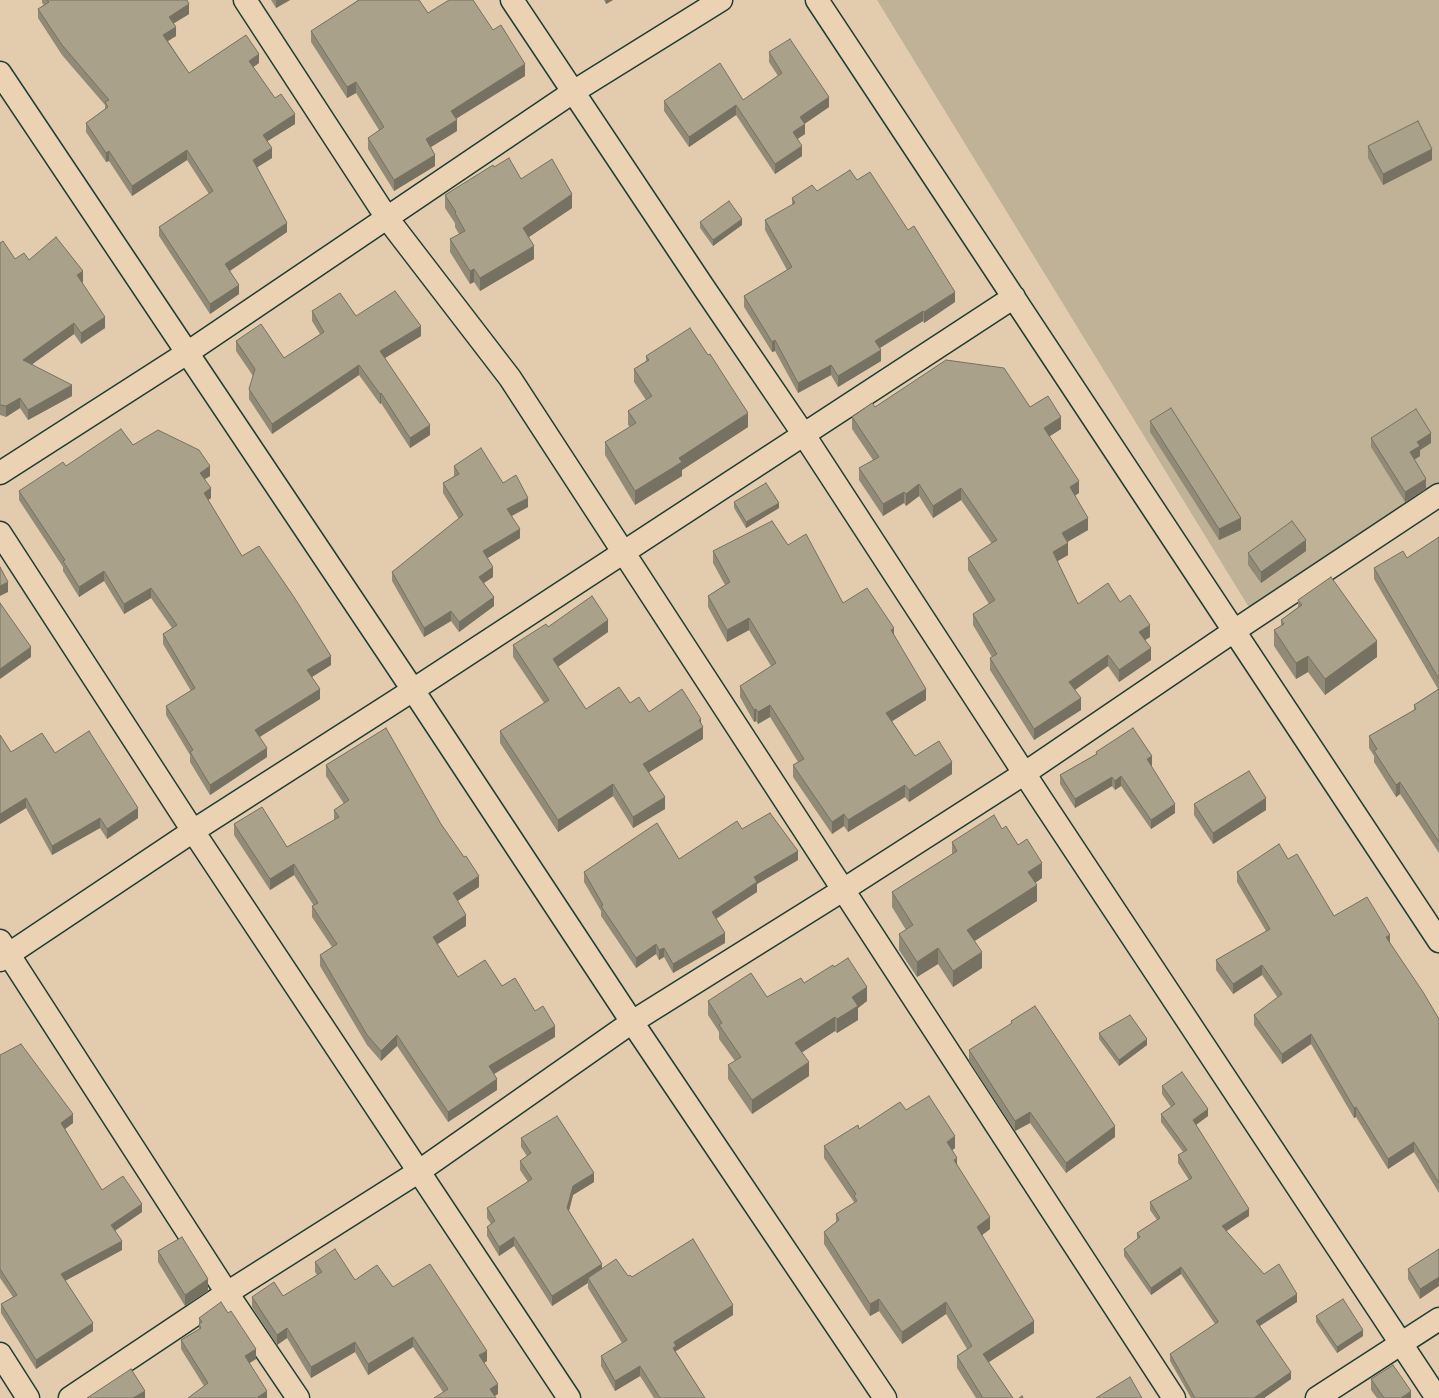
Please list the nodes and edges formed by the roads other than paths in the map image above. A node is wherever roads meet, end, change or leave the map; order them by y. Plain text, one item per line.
1 (246, 0) edge
2 (512, 0) edge
3 (721, 0) edge
4 (817, 0) edge
5 (0, 73) edge
6 (573, 92) junction
7 (387, 218) junction
8 (1014, 297) junction
9 (187, 353) junction
10 (804, 435) junction
11 (0, 473) edge
12 (1439, 495) edge
13 (0, 533) edge
14 (624, 553) junction
15 (1234, 631) junction
16 (413, 690) junction
17 (1024, 773) junction
18 (193, 831) junction
19 (843, 890) junction
20 (1439, 941) edge
21 (3, 952) edge
22 (632, 1022) junction
23 (418, 1172) junction
24 (227, 1292) junction
25 (1439, 1319) edge
26 (1402, 1344) junction
27 (0, 1354) edge
28 (28, 1398) edge
29 (70, 1398) edge
30 (298, 1398) edge
31 (569, 1398) edge
32 (885, 1398) edge
33 (1174, 1398) edge
34 (1317, 1398) edge
35 (1437, 1398) edge

1 - 7 street
2 - 6 street
3 - 6 street
4 - 8 street
5 - 9 street
6 - 7 street
6 - 10 street
7 - 9 street
7 - 14 street
8 - 10 street
8 - 15 street
9 - 11 street
9 - 16 street
10 - 14 street
10 - 17 street
12 - 15 street
13 - 18 street
14 - 16 street
14 - 19 street
15 - 17 street
15 - 20 street
16 - 18 street
16 - 22 street
17 - 19 street
17 - 26 street
18 - 21 street
18 - 23 street
19 - 22 street
19 - 33 street
21 - 24 street
22 - 23 street
22 - 32 street
23 - 24 street
23 - 31 street
24 - 29 street
24 - 30 street
25 - 26 street
26 - 34 street
26 - 35 street
27 - 28 street

